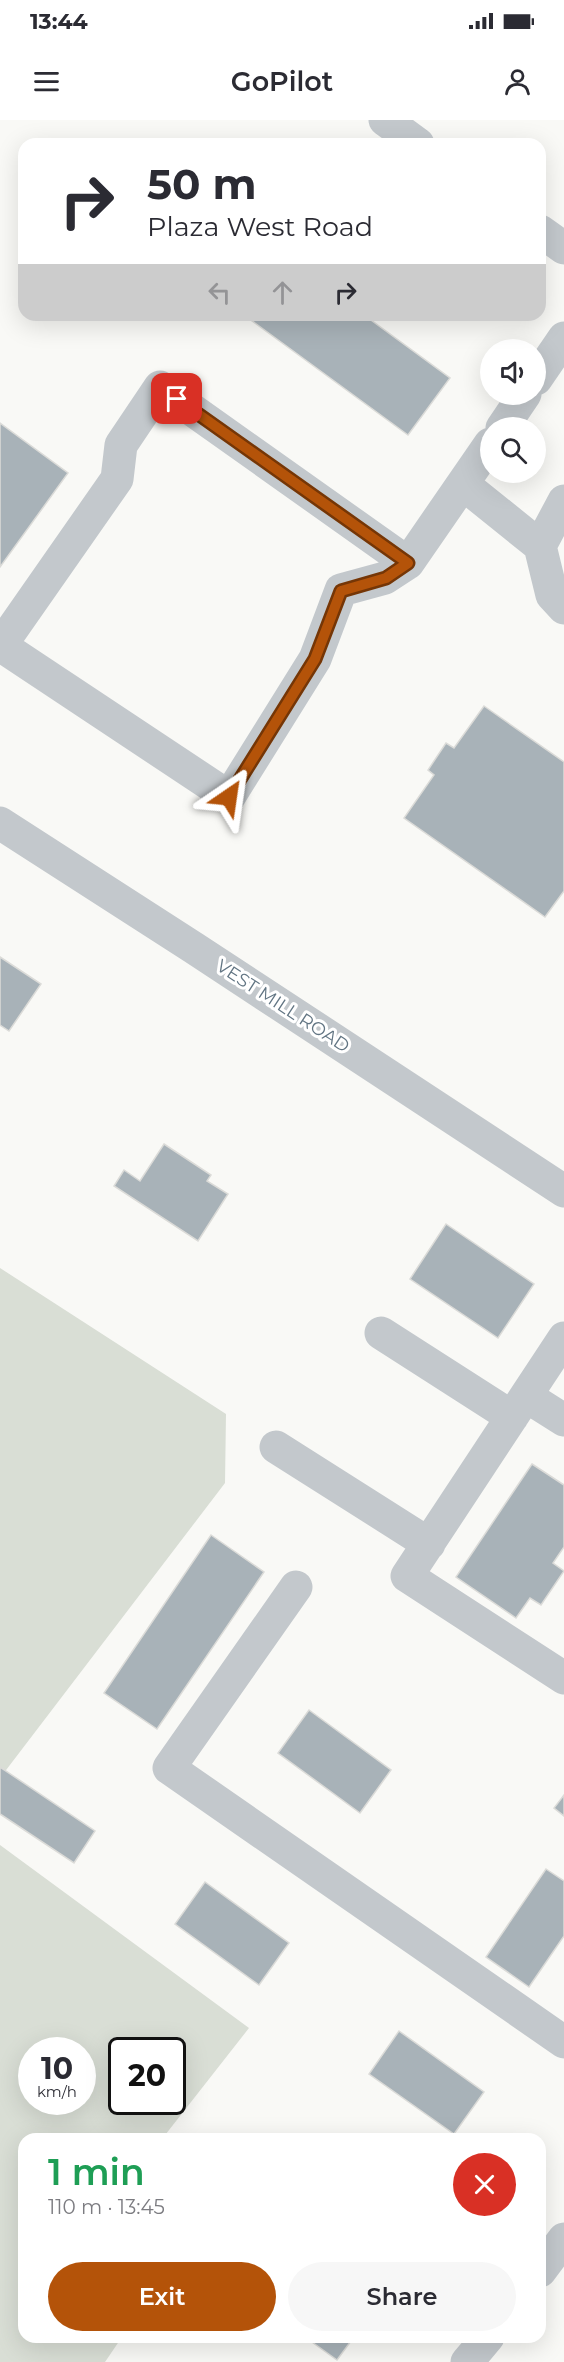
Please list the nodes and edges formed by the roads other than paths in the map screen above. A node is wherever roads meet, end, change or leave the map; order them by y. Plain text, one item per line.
1 (385, 120) edge
2 (410, 138) edge
3 (546, 235) edge
4 (564, 248) edge
5 (564, 338) edge
6 (546, 364) edge
7 (480, 459) edge
8 (463, 484) junction
9 (564, 501) edge
10 (540, 546) junction
11 (408, 563) junction
12 (564, 608) edge
13 (0, 645) edge
14 (0, 824) edge
15 (564, 1191) edge
16 (381, 1333) dead end
17 (564, 1338) edge
18 (519, 1407) junction
19 (564, 1420) edge
20 (276, 1447) dead end
21 (429, 1544) junction
22 (296, 1587) dead end
23 (564, 1678) edge
24 (564, 2042) edge
25 (564, 2240) edge
26 (546, 2263) edge
27 (483, 2343) edge
28 (467, 2362) edge

1 - 2 street
3 - 4 street
5 - 6 street
7 - 8 street
8 - 10 street
8 - 11 street
9 - 10 street
10 - 12 street
11 - 13 street
11 - 13 street
14 - 15 street, VEST MILL ROAD
16 - 18 street
17 - 18 street
18 - 19 street
18 - 21 street
20 - 21 street
21 - 23 street
22 - 24 street
25 - 26 street
27 - 28 street

